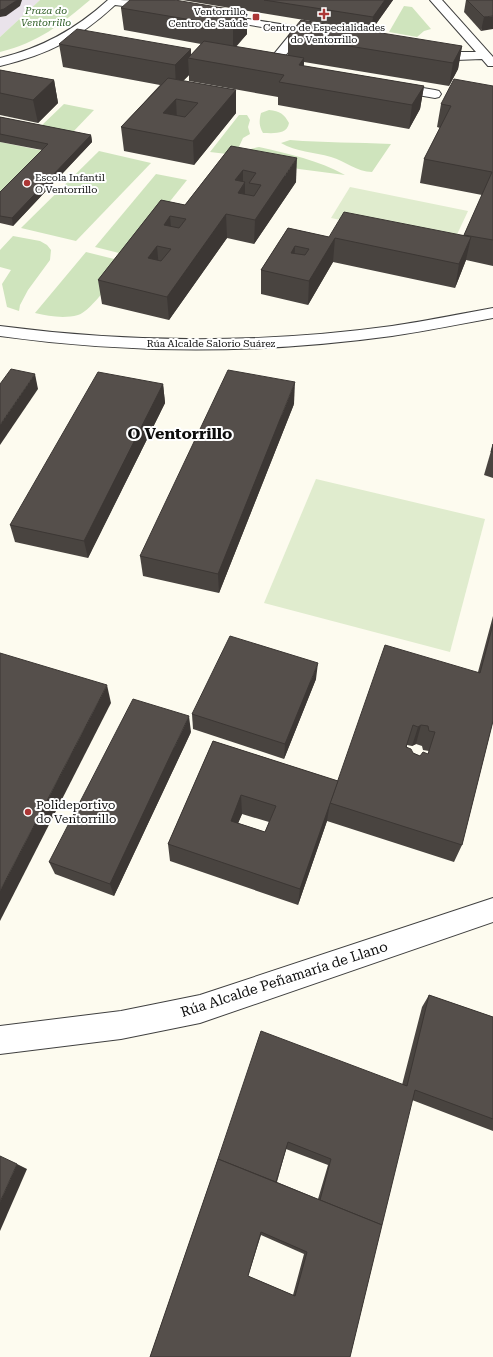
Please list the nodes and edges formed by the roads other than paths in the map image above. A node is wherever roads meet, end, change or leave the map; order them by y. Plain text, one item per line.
1 (114, 0) edge
2 (436, 0) edge
3 (171, 10) edge
4 (209, 16) edge
5 (300, 30) junction
6 (339, 36) edge
7 (417, 49) edge
8 (489, 59) edge
9 (0, 62) edge
10 (286, 68) edge
11 (380, 85) edge
12 (435, 94) dead end
13 (493, 313) edge
14 (0, 330) edge
15 (486, 916) edge
16 (0, 1040) edge

1 - 3 street
1 - 9 street
2 - 8 street
4 - 5 street
5 - 6 street
5 - 10 street
7 - 8 street
11 - 12 street
13 - 14 street, Rúa Alcalde Salorio Suárez
15 - 16 street, Rúa Alcalde Peñamaría de Llano

